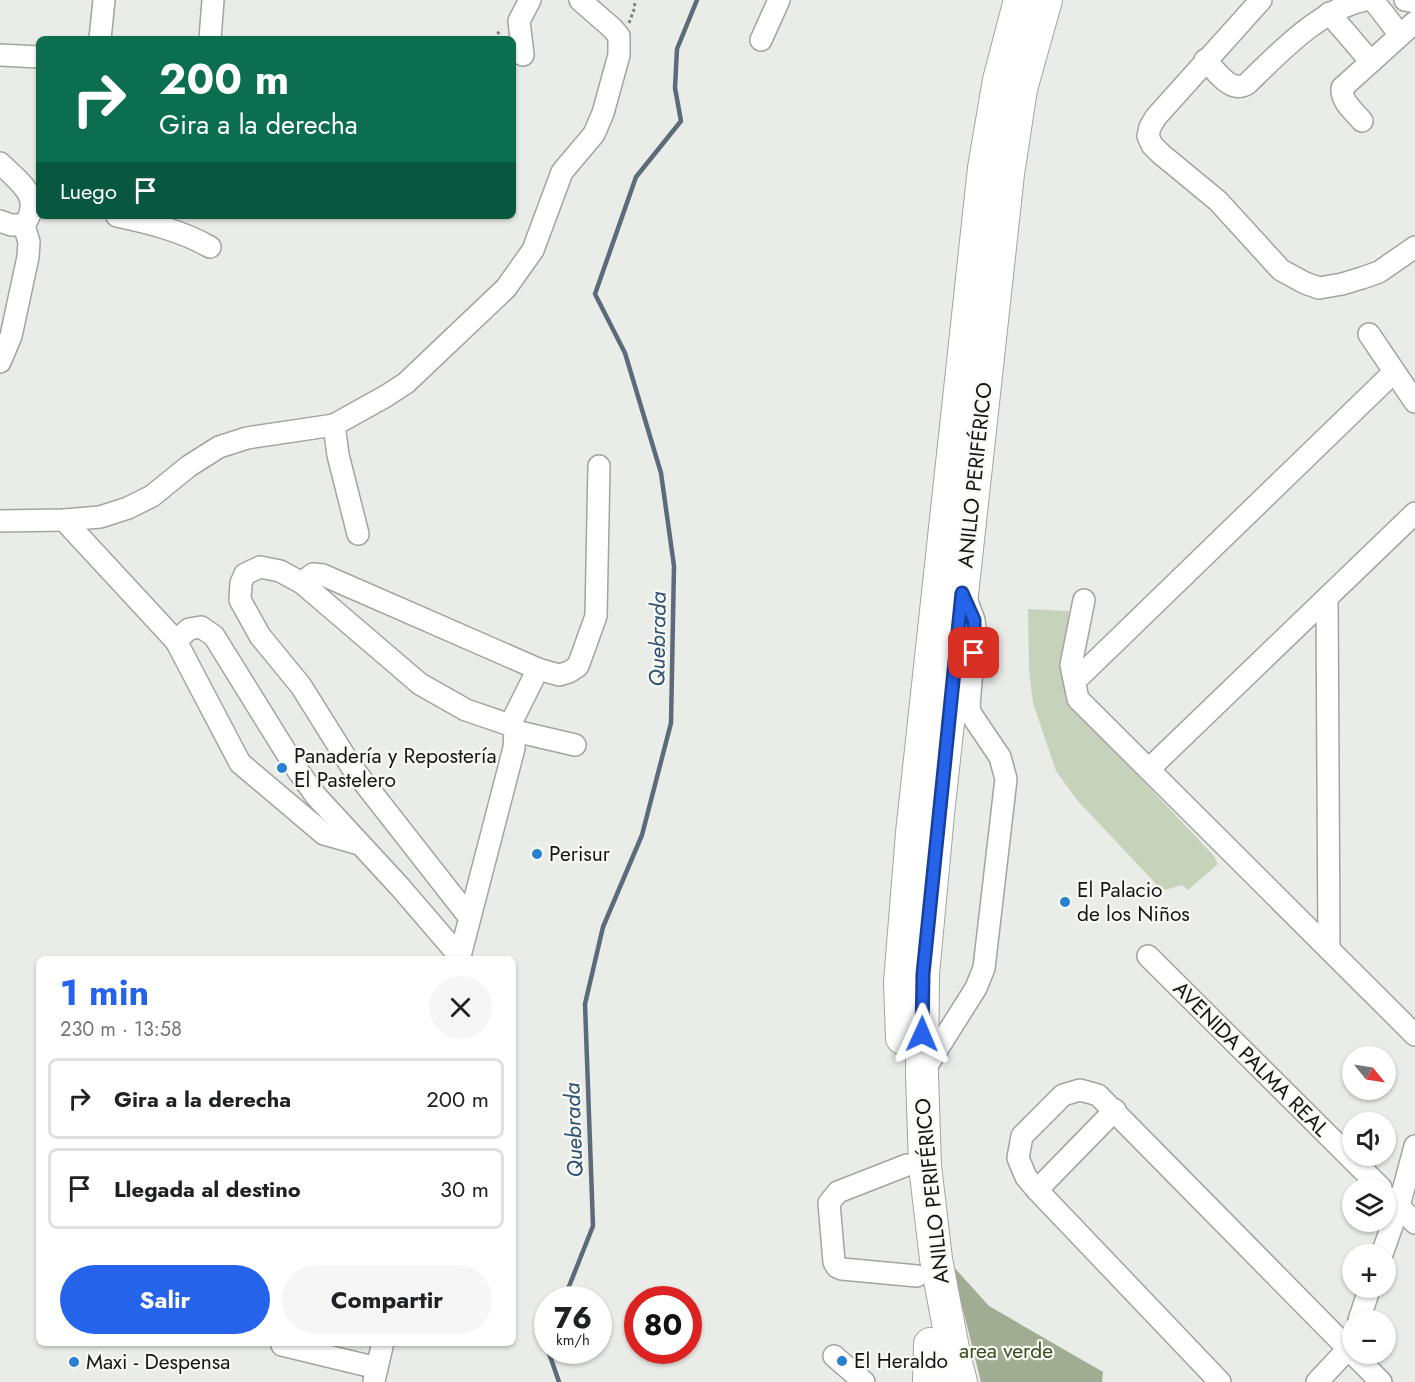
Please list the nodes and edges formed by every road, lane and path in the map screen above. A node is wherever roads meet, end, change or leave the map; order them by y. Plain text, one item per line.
1 (104, 0) edge
2 (213, 0) edge
3 (530, 0) edge
4 (580, 0) edge
5 (779, 0) edge
6 (1020, 0) edge
7 (1046, 0) edge
8 (1261, 0) edge
9 (1365, 0) edge
10 (1373, 0) edge
11 (1405, 0) edge
12 (1415, 2) edge
13 (1329, 13) junction
14 (1408, 28) edge
15 (100, 36) edge
16 (210, 36) edge
17 (761, 40) dead end
18 (0, 55) edge
19 (523, 55) dead end
20 (36, 57) edge
21 (1205, 60) junction
22 (1371, 62) junction
23 (1362, 121) dead end
24 (0, 163) edge
25 (35, 198) edge
26 (131, 219) edge
27 (0, 221) edge
28 (24, 225) junction
29 (1415, 247) edge
30 (210, 248) dead end
31 (1370, 334) dead end
32 (0, 362) edge
33 (1394, 372) junction
34 (1415, 402) edge
35 (334, 425) junction
36 (599, 466) dead end
37 (1415, 513) edge
38 (64, 520) junction
39 (0, 521) edge
40 (358, 534) dead end
41 (302, 583) junction
42 (962, 593) junction
43 (1327, 598) junction
44 (1084, 600) dead end
45 (176, 641) junction
46 (538, 669) junction
47 (1075, 681) junction
48 (512, 728) junction
49 (575, 745) dead end
50 (1149, 769) junction
51 (361, 844) junction
52 (470, 918) junction
53 (1329, 949) junction
54 (459, 956) edge
55 (460, 956) edge
56 (1148, 956) dead end
57 (1415, 1035) edge
58 (921, 1075) junction
59 (1115, 1110) junction
60 (1415, 1146) edge
61 (907, 1165) junction
62 (1371, 1178) edge
63 (1037, 1190) junction
64 (1396, 1193) edge
65 (1396, 1203) edge
66 (1415, 1223) edge
67 (917, 1276) junction
68 (1342, 1333) edge
69 (930, 1344) junction
70 (285, 1346) edge
71 (382, 1346) edge
72 (1342, 1353) edge
73 (834, 1356) dead end
74 (1368, 1364) edge
75 (375, 1375) edge
76 (864, 1382) edge
77 (929, 1382) edge
78 (939, 1382) edge
79 (961, 1382) edge
80 (1220, 1382) edge
81 (1317, 1382) edge
82 (1381, 1382) edge

1 - 15 street
2 - 16 street
3 - 19 street
4 - 35 street
5 - 17 street
6 - 61 highway, ANILLO PERIFÉRICO
7 - 42 highway, ANILLO PERIFÉRICO
8 - 21 street
9 - 13 street
10 - 14 street
11 - 12 street
13 - 21 street
13 - 22 street
14 - 22 street
18 - 20 street
21 - 29 street
22 - 23 street
24 - 25 street
25 - 28 street
26 - 30 street
27 - 28 street
28 - 32 street
31 - 33 street
33 - 34 street
33 - 47 street
35 - 38 street
35 - 40 street
36 - 46 street
37 - 43 street
38 - 39 street
38 - 45 street
41 - 46 street
41 - 48 street
41 - 52 street
42 - 58 highway, ANILLO PERIFÉRICO
42 - 58 street
43 - 50 street
43 - 53 street
44 - 47 street
45 - 51 street
45 - 51 street
46 - 48 street
47 - 50 street
48 - 49 street
48 - 52 street
50 - 53 street
51 - 54 street
52 - 55 street
53 - 57 street
56 - 62 street, AVENIDA PALMA REAL
58 - 79 highway, ANILLO PERIFÉRICO
59 - 63 street
59 - 63 street
59 - 68 street
60 - 64 street
61 - 67 highway, ANILLO PERIFÉRICO
61 - 67 street
63 - 80 street
65 - 66 street
67 - 69 highway, ANILLO PERIFÉRICO
69 - 77 highway
69 - 78 highway, ANILLO PERIFÉRICO
70 - 75 street
71 - 75 street
72 - 81 street
73 - 76 street
74 - 82 street

